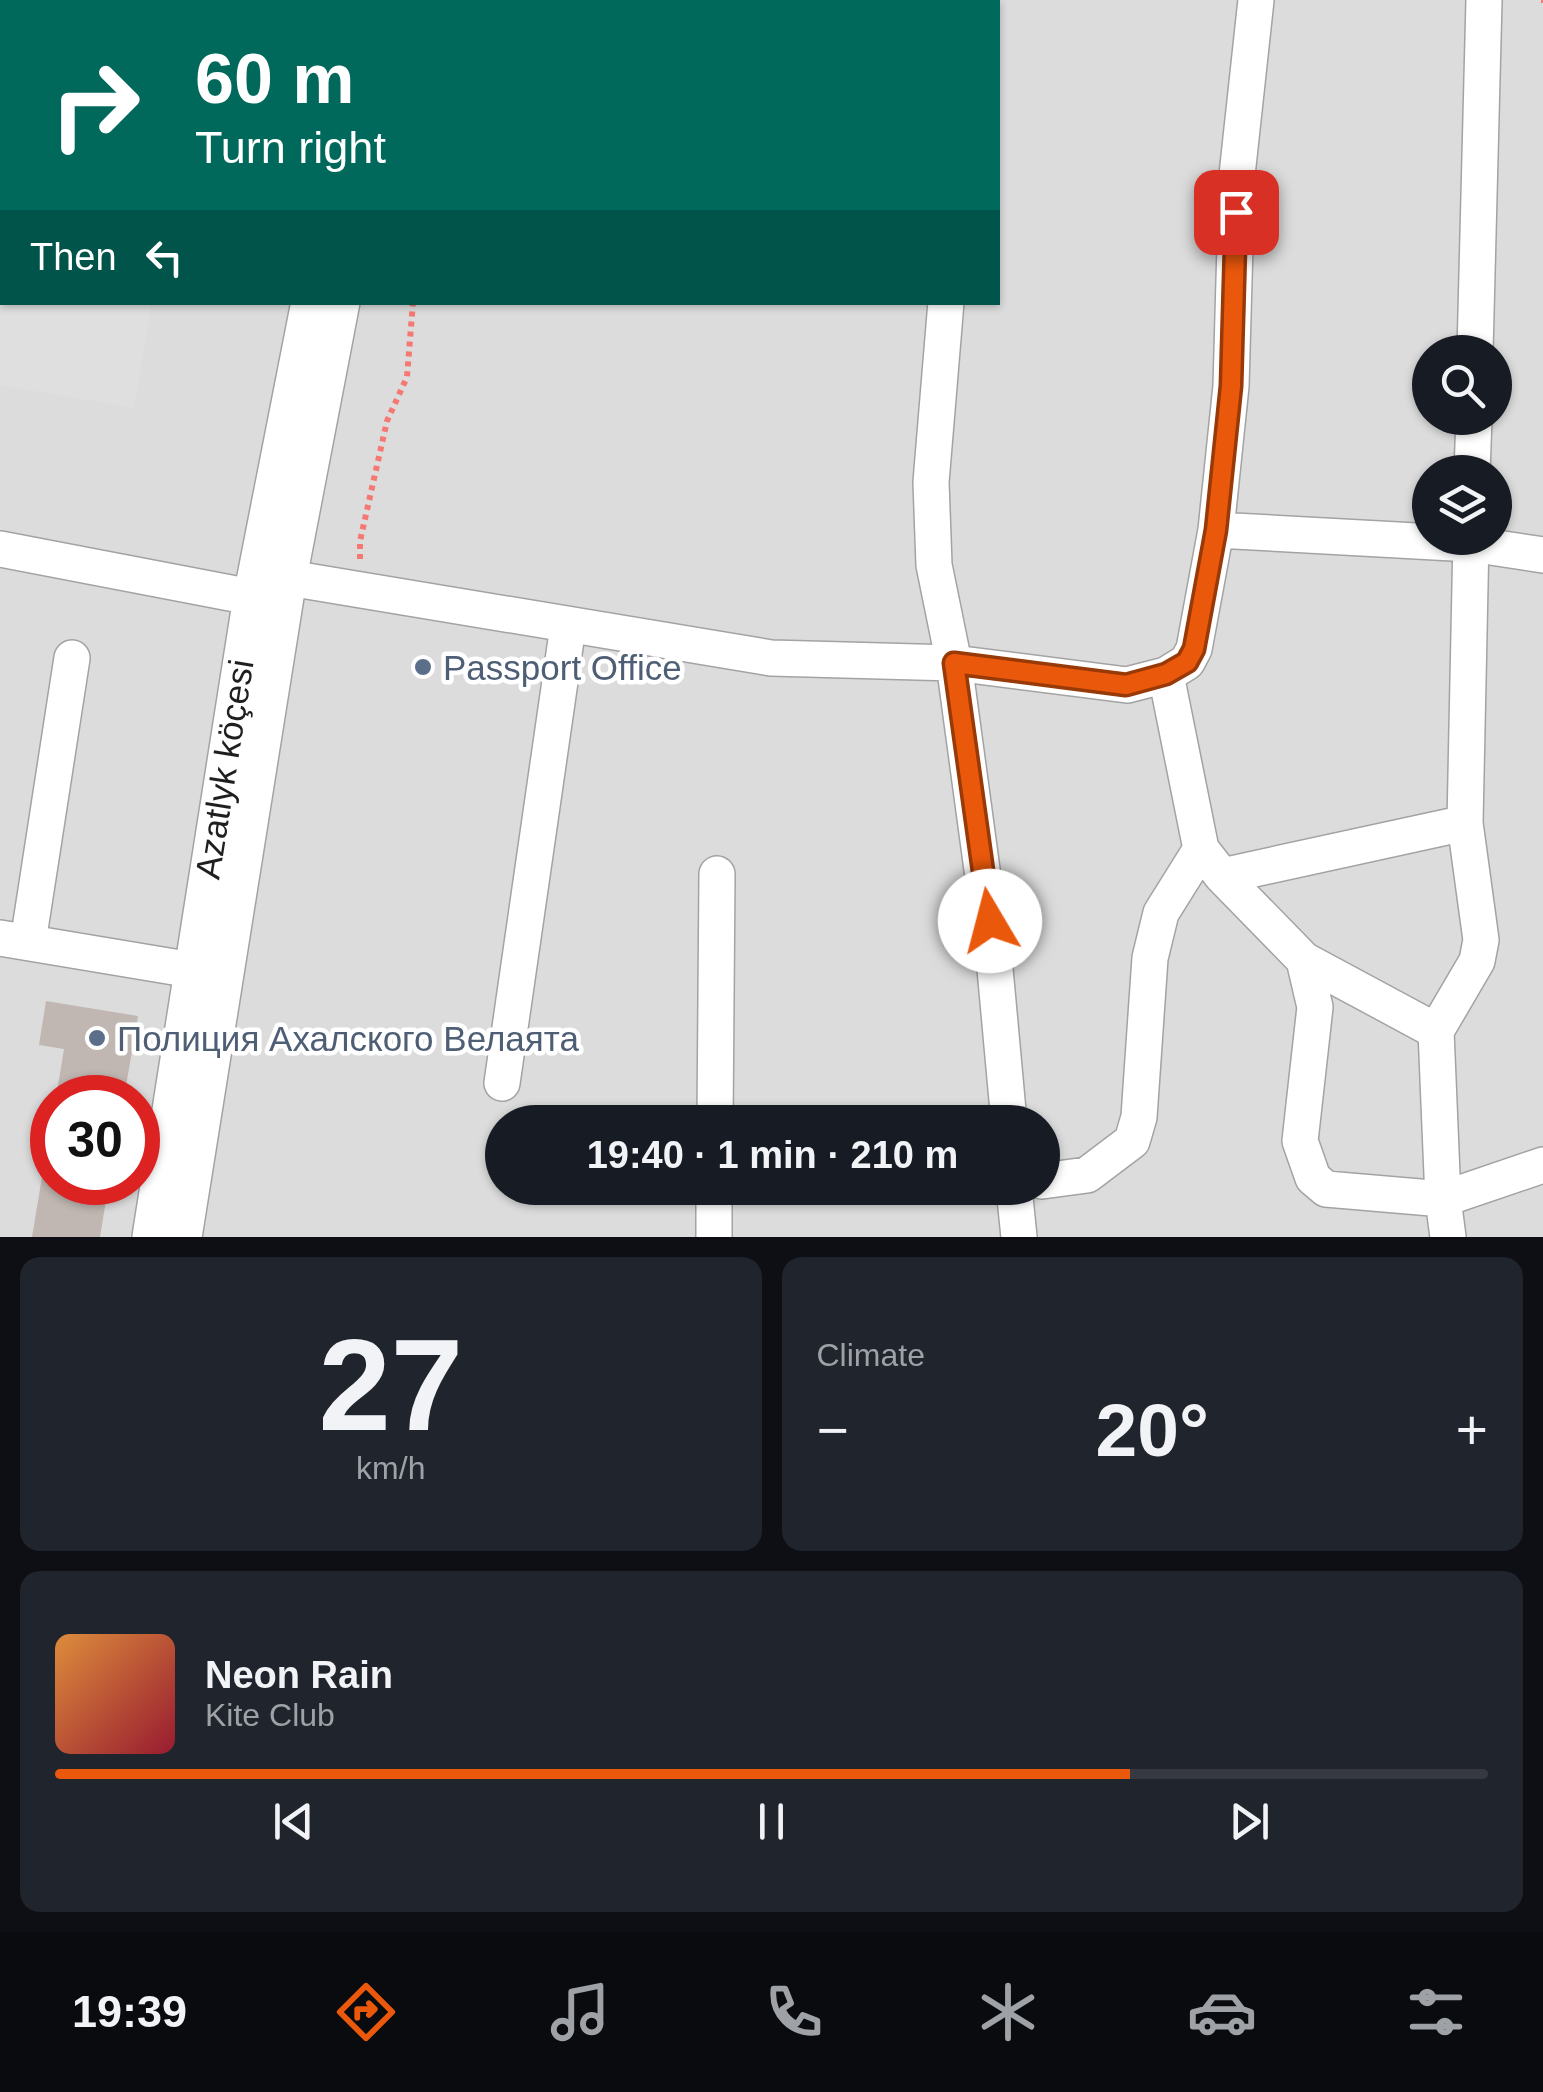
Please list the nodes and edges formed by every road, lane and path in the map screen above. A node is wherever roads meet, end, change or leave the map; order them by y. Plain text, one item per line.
1 (1256, 0) edge
2 (1484, 0) edge
3 (308, 305) edge
4 (341, 305) edge
5 (413, 305) edge
6 (946, 305) edge
7 (1475, 335) edge
8 (1216, 530) junction
9 (1412, 538) edge
10 (0, 549) edge
11 (1512, 549) edge
12 (1471, 555) edge
13 (1543, 555) edge
14 (289, 578) junction
15 (361, 590) junction
16 (252, 597) junction
17 (568, 626) junction
18 (72, 658) dead end
19 (954, 663) junction
20 (1166, 674) junction
21 (1465, 822) junction
22 (1212, 862) junction
23 (717, 874) dead end
24 (14, 940) edge
25 (1304, 960) junction
26 (192, 970) junction
27 (1436, 1030) junction
28 (502, 1083) dead end
29 (714, 1105) edge
30 (1007, 1105) edge
31 (1543, 1165) edge
32 (1060, 1179) edge
33 (1443, 1198) junction
34 (714, 1205) edge
35 (1016, 1205) edge
36 (150, 1237) edge
37 (184, 1237) edge
38 (714, 1237) edge
39 (1019, 1237) edge
40 (1448, 1237) edge

1 - 8 street
2 - 7 street
3 - 16 street, Azatlyk köçesi
4 - 14 street, Azatlyk köçesi
5 - 15 path
6 - 19 street
8 - 9 street
8 - 20 street
10 - 16 street
11 - 13 street
12 - 21 street
14 - 15 street
14 - 37 street, Azatlyk köçesi
15 - 17 street
16 - 26 street, Azatlyk köçesi
17 - 19 street
17 - 28 street
18 - 24 street
19 - 20 street
19 - 30 street
20 - 22 street
21 - 22 street
21 - 27 street
22 - 25 street
22 - 32 street
23 - 29 street
24 - 26 street
25 - 27 street
25 - 33 street
26 - 36 street, Azatlyk köçesi
27 - 33 street
31 - 33 street
33 - 40 street
34 - 38 street
35 - 39 street

